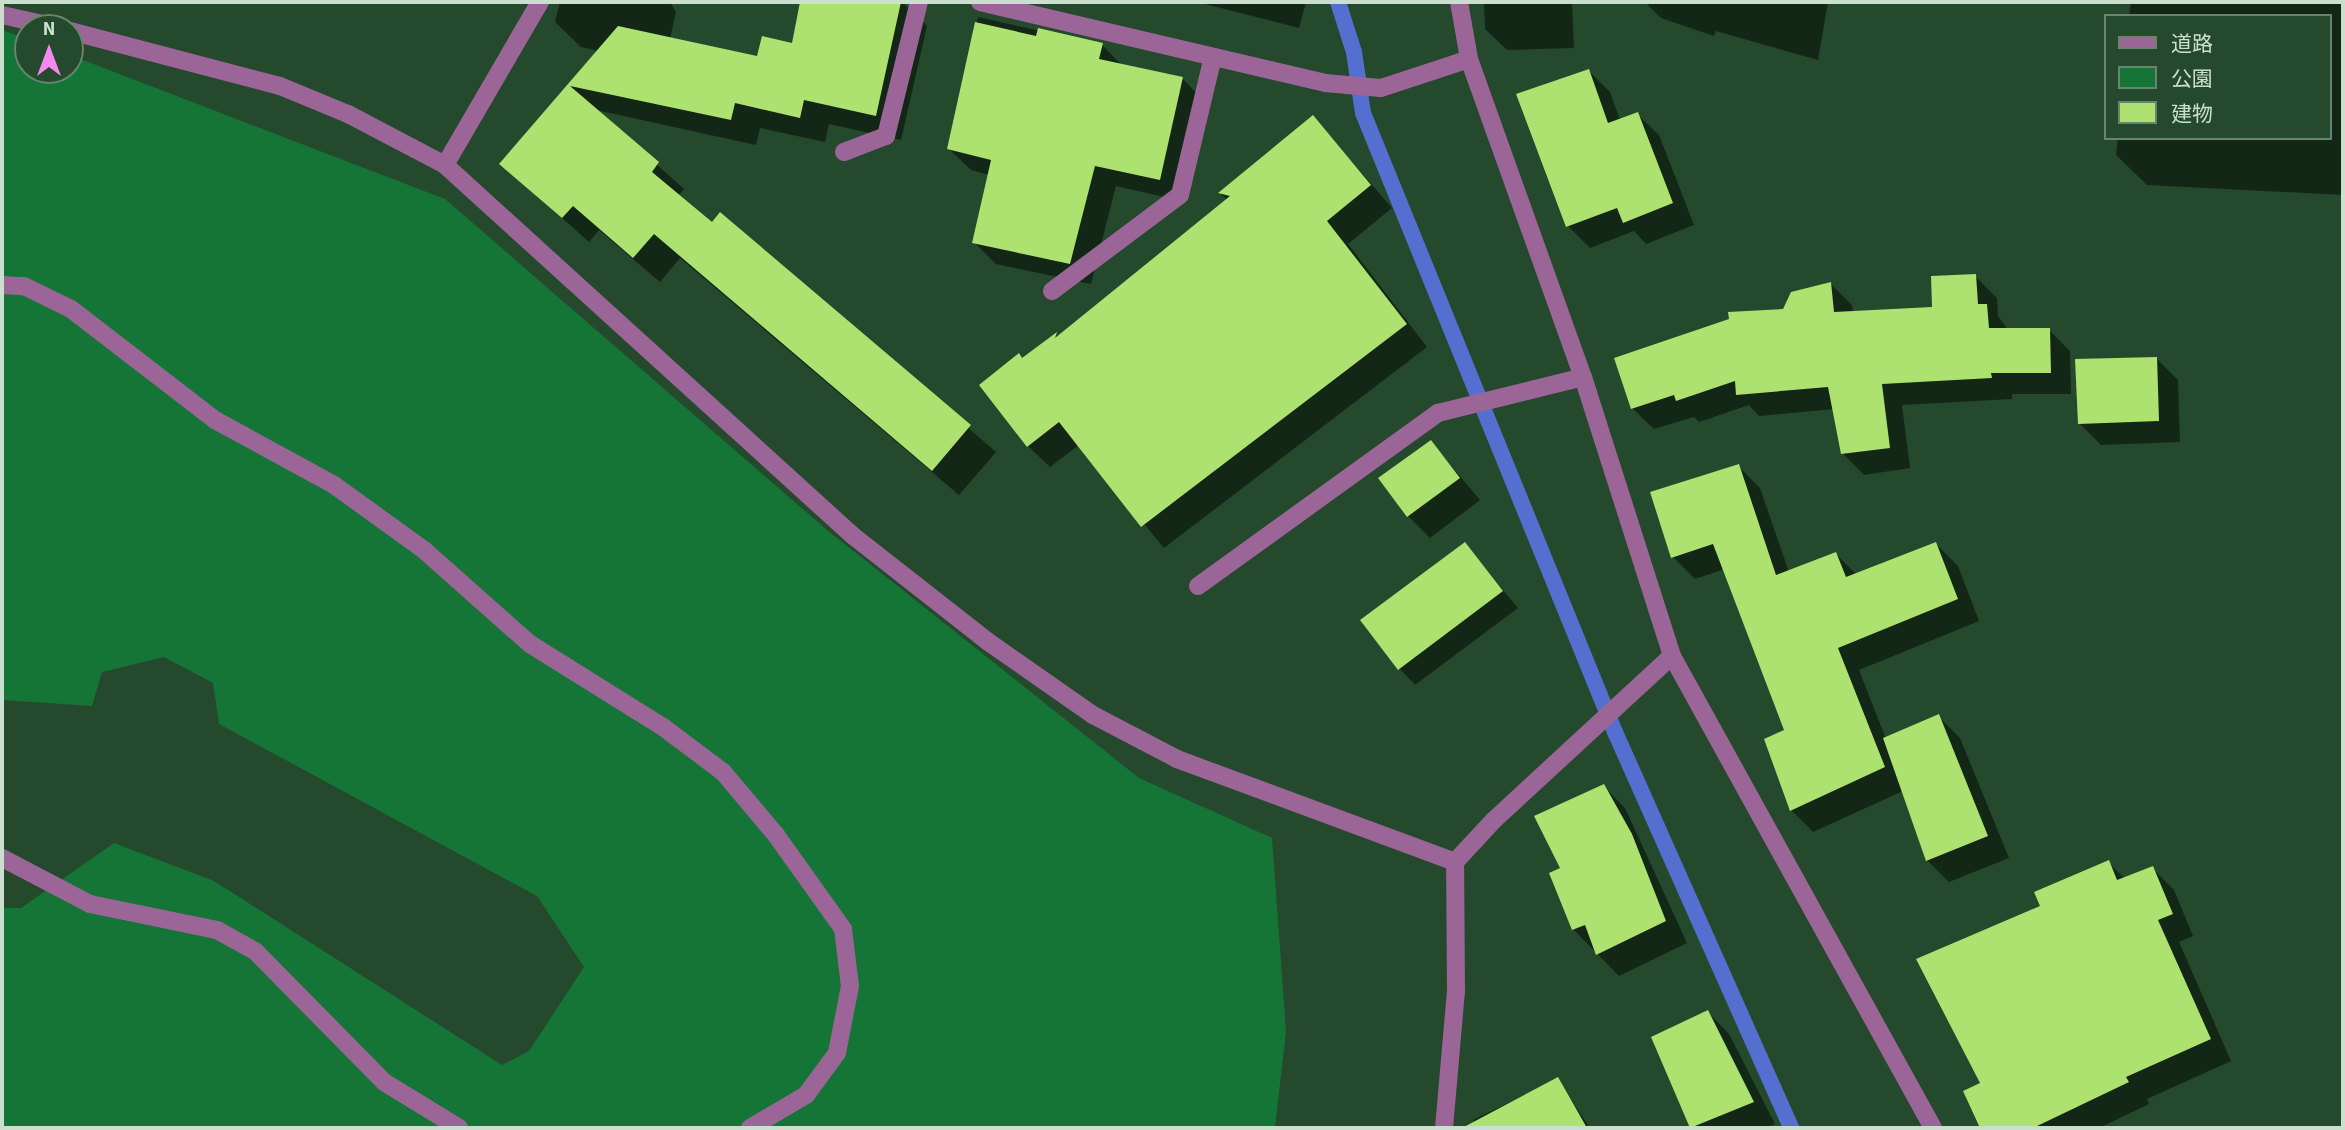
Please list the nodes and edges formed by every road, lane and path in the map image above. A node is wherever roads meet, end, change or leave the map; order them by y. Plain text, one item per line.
1 (540, 2) edge
2 (919, 2) edge
3 (980, 2) edge
4 (1458, 2) edge
5 (84, 35) edge
6 (1213, 57) junction
7 (1469, 59) junction
8 (844, 152) dead end
9 (445, 165) junction
10 (2, 285) edge
11 (1052, 291) dead end
12 (1583, 377) junction
13 (1198, 586) dead end
14 (1672, 656) junction
15 (2, 858) edge
16 (1455, 862) junction
17 (459, 1128) edge
18 (750, 1128) edge
19 (1444, 1128) edge
20 (1933, 1128) edge

1 - 9 street
2 - 8 street
3 - 6 street
4 - 7 street
5 - 9 street
6 - 7 street
6 - 11 street
7 - 12 street
9 - 16 street
10 - 18 street
12 - 13 street
12 - 14 street
14 - 16 street
14 - 20 street
15 - 17 street
16 - 19 street

